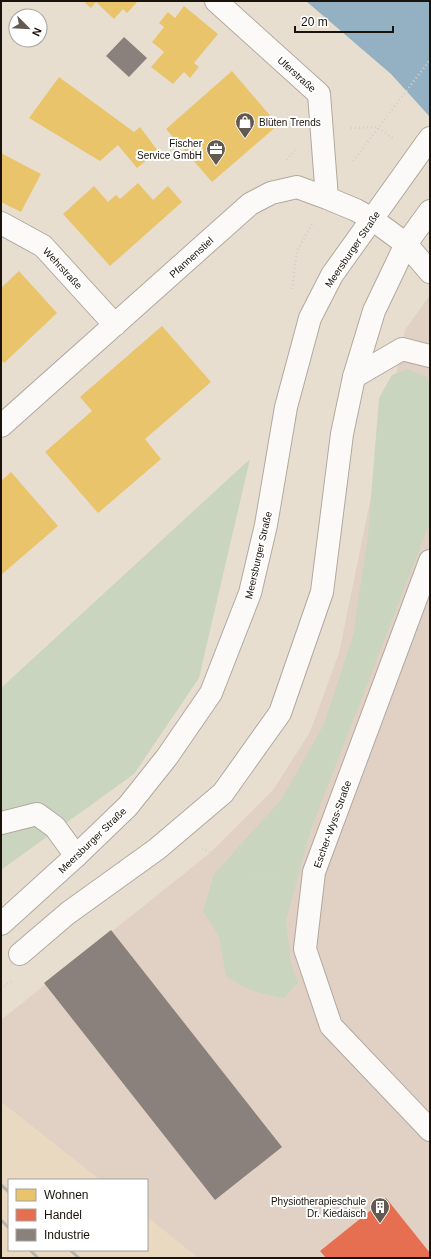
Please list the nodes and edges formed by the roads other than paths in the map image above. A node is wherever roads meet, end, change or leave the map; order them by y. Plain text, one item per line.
1 (216, 1) edge
2 (429, 140) edge
3 (327, 198) junction
4 (430, 211) edge
5 (372, 219) junction
6 (1, 223) edge
7 (406, 244) junction
8 (430, 272) edge
9 (115, 325) junction
10 (430, 356) edge
11 (354, 377) junction
12 (1, 426) edge
13 (430, 561) edge
14 (1, 823) edge
15 (76, 856) junction
16 (1, 924) edge
17 (20, 954) dead end
18 (430, 1130) edge

1 - 3 street, Uferstraße
2 - 5 street, Meersburger Straße
3 - 5 street, Pfannenstiel
3 - 9 street, Pfannenstiel
4 - 7 street
5 - 7 street, Pfannenstiel
5 - 15 street, Meersburger Straße
6 - 9 street, Wehrstraße
7 - 8 street
7 - 11 street
9 - 12 street, Pfannenstiel
10 - 11 street
11 - 17 street
13 - 18 street, Escher-Wyss-Straße
14 - 15 street
15 - 16 street, Meersburger Straße

